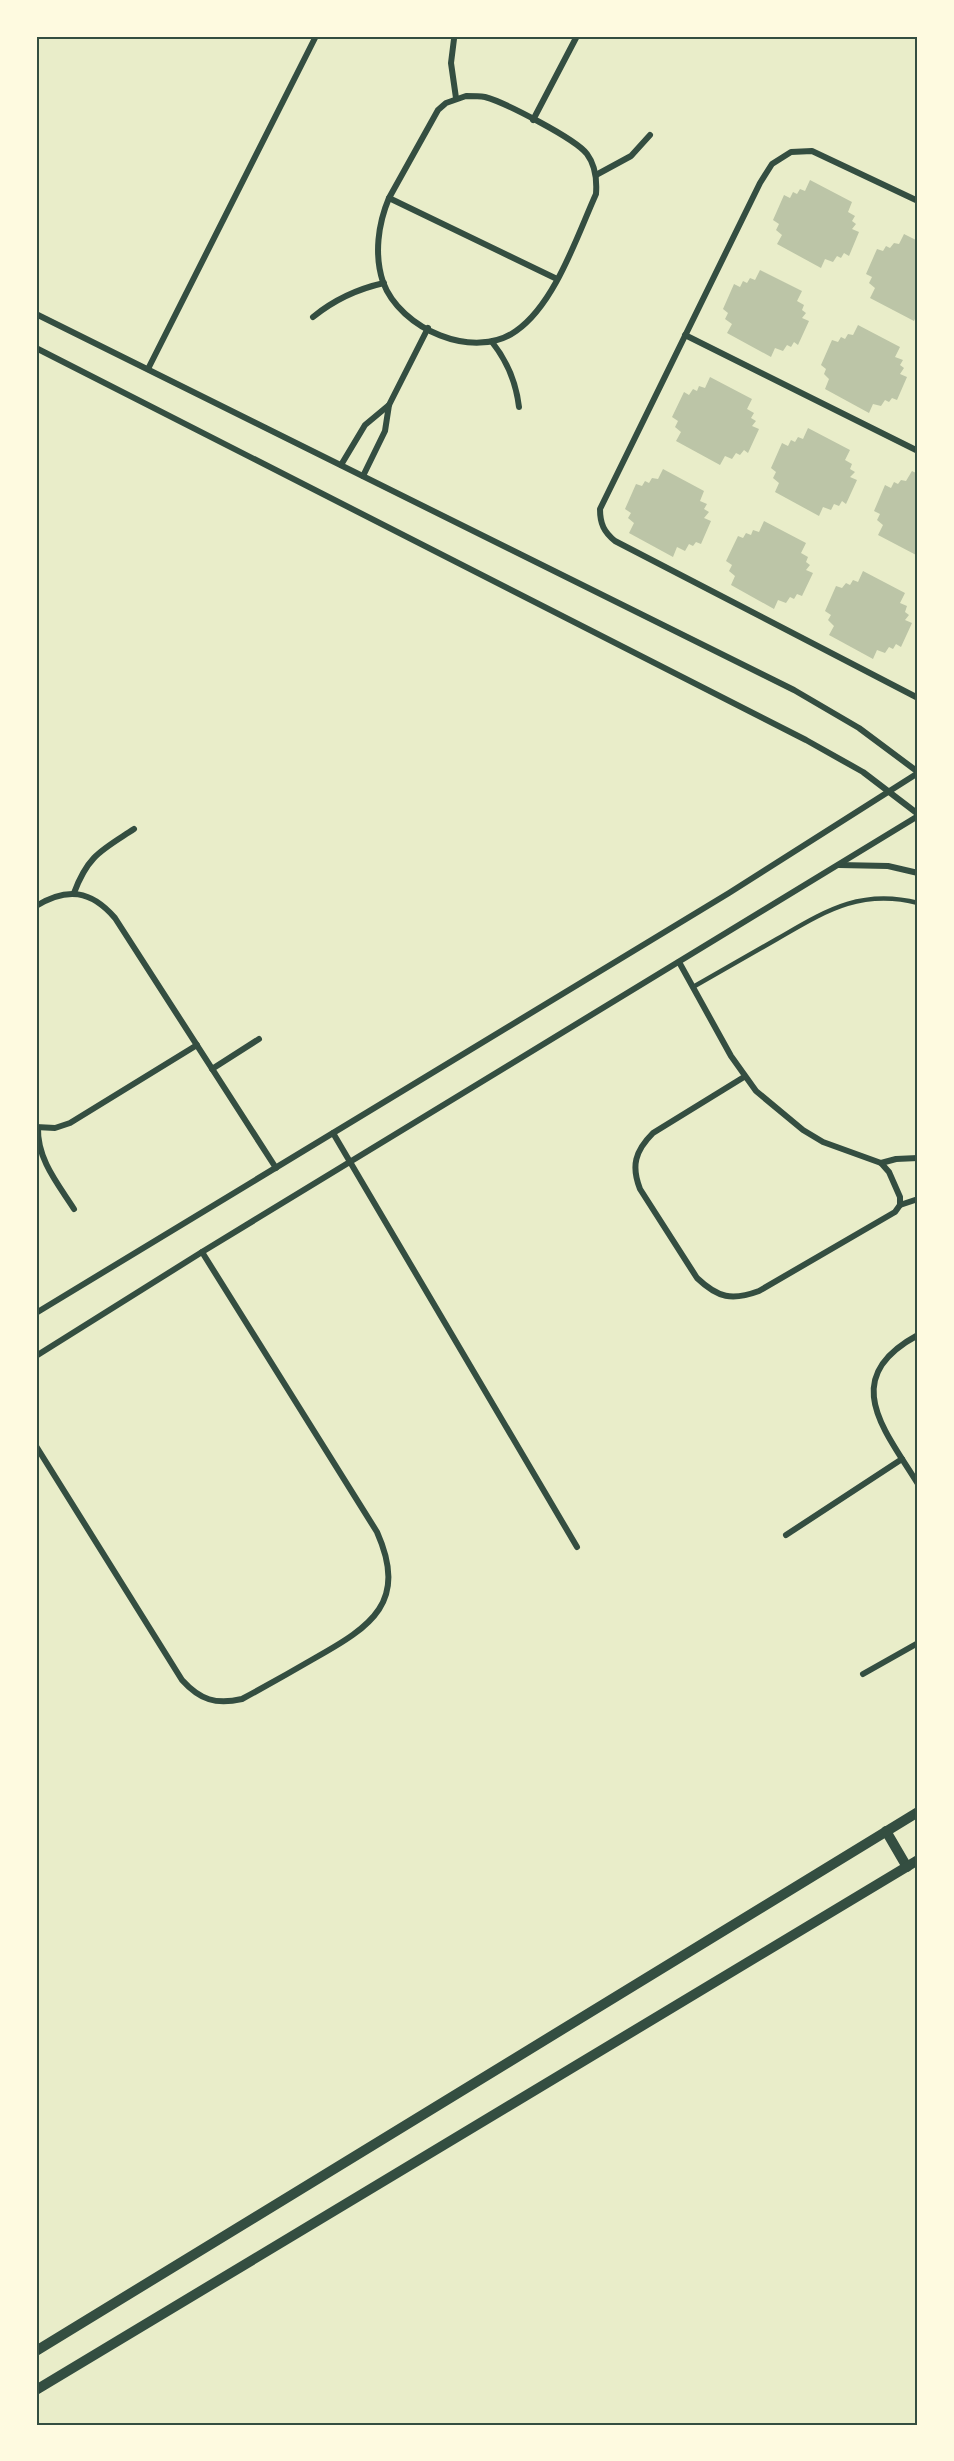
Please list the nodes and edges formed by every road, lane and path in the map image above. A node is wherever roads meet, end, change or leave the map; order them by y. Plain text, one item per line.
1 (316, 36) edge
2 (576, 36) edge
3 (454, 39) dead end
4 (456, 98) junction
5 (533, 120) junction
6 (650, 135) dead end
7 (596, 175) junction
8 (389, 198) junction
9 (918, 201) edge
10 (557, 279) junction
11 (384, 283) junction
12 (36, 314) edge
13 (313, 317) dead end
14 (428, 328) junction
15 (685, 335) junction
16 (492, 342) junction
17 (36, 348) edge
18 (147, 369) junction
19 (389, 405) junction
20 (519, 407) dead end
21 (918, 451) edge
22 (341, 465) junction
23 (363, 476) junction
24 (918, 698) edge
25 (918, 773) edge
26 (890, 791) junction
27 (918, 815) edge
28 (134, 829) dead end
29 (839, 865) junction
30 (918, 873) edge
31 (74, 893) junction
32 (918, 903) edge
33 (36, 906) edge
34 (679, 962) junction
35 (693, 987) junction
36 (259, 1039) dead end
37 (196, 1045) junction
38 (212, 1069) junction
39 (744, 1077) junction
40 (37, 1127) edge
41 (333, 1133) junction
42 (918, 1158) edge
43 (350, 1162) junction
44 (881, 1163) junction
45 (276, 1168) junction
46 (918, 1199) edge
47 (900, 1205) junction
48 (74, 1209) dead end
49 (202, 1252) junction
50 (36, 1313) edge
51 (918, 1335) edge
52 (36, 1356) edge
53 (36, 1446) edge
54 (902, 1459) junction
55 (918, 1484) edge
56 (786, 1535) dead end
57 (577, 1547) dead end
58 (918, 1643) edge
59 (864, 1674) dead end
60 (918, 1812) edge
61 (886, 1831) junction
62 (918, 1860) edge
63 (907, 1867) junction
64 (36, 2351) edge
65 (36, 2390) edge

1 - 18 street
2 - 5 street
3 - 4 street
4 - 5 street
4 - 8 street
5 - 7 street
6 - 7 street
7 - 10 street
8 - 10 street
8 - 11 street
9 - 15 street
10 - 16 street
11 - 13 street
11 - 14 street
12 - 18 street
14 - 16 street
14 - 19 street
15 - 21 street
15 - 24 street
16 - 20 street
17 - 26 street
18 - 22 street
19 - 22 street
19 - 23 street
22 - 23 street
23 - 25 street
25 - 26 street
26 - 27 street
26 - 41 street
27 - 29 street
28 - 31 street
29 - 30 street
29 - 34 street
31 - 33 street
31 - 37 street
32 - 35 lane
34 - 35 street
34 - 43 street
35 - 39 street
36 - 38 street
37 - 38 street
37 - 40 street
38 - 45 street
39 - 44 street
39 - 47 street
40 - 48 street
41 - 43 street
41 - 45 street
42 - 44 street
43 - 49 street
43 - 57 street
44 - 47 street
45 - 50 street
46 - 47 street
49 - 52 street
49 - 53 street
51 - 54 street
54 - 55 street
54 - 56 street
58 - 59 street
60 - 61 street
61 - 63 street
61 - 64 street
62 - 63 street
63 - 65 street

